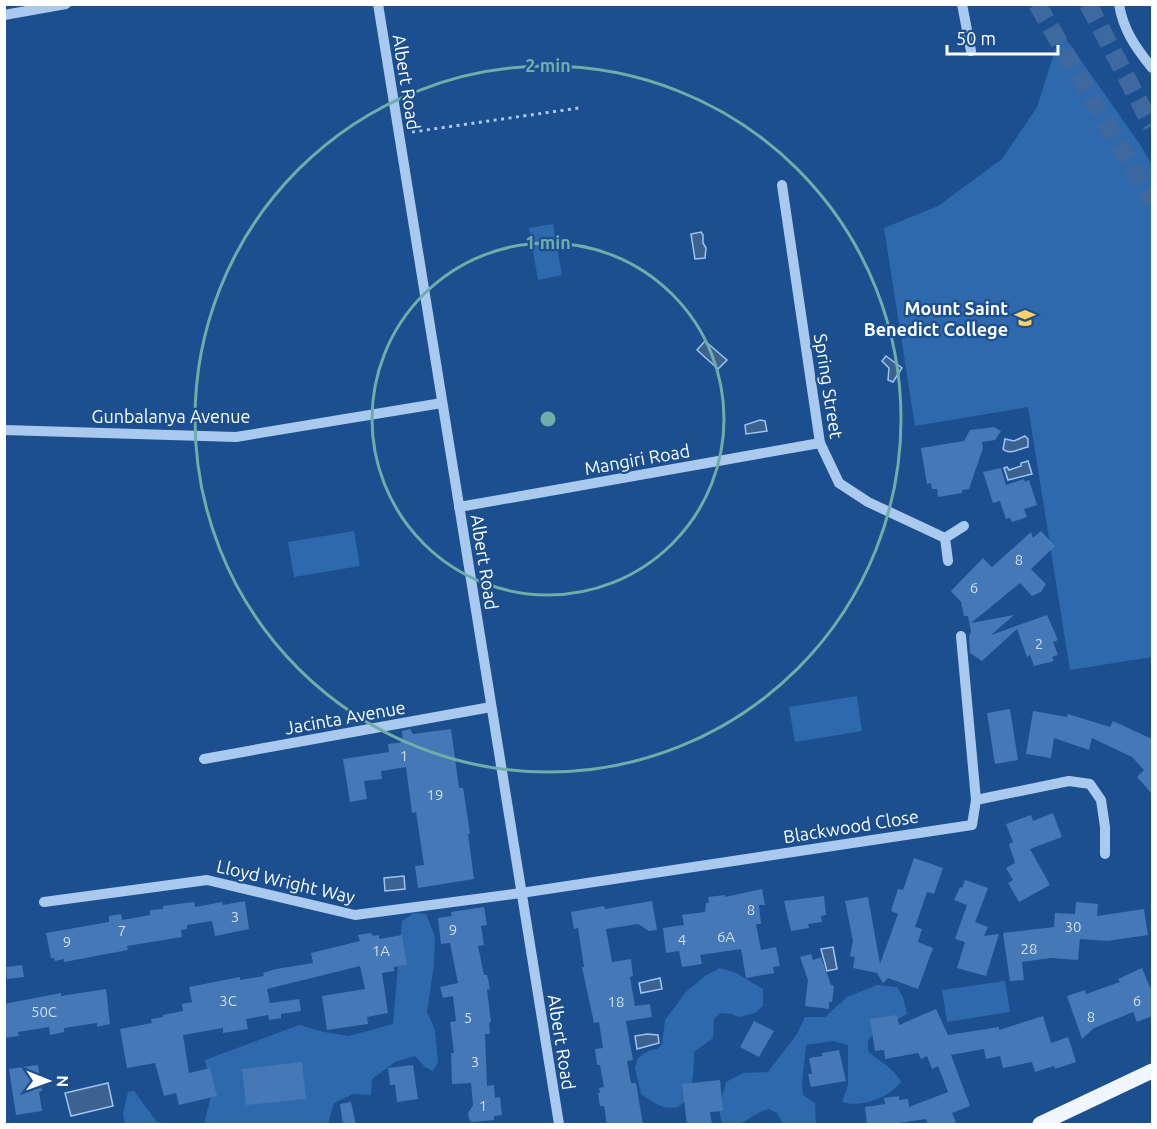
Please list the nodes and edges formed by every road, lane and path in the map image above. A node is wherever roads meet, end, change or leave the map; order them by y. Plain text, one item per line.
1 (66, 4) edge
2 (378, 4) edge
3 (962, 4) edge
4 (1119, 4) edge
5 (4, 15) edge
6 (971, 51) dead end
7 (1152, 68) edge
8 (579, 108) dead end
9 (399, 134) junction
10 (782, 185) dead end
11 (442, 403) junction
12 (4, 430) edge
13 (820, 443) junction
14 (459, 507) junction
15 (964, 526) dead end
16 (945, 538) junction
17 (948, 561) dead end
18 (961, 636) dead end
19 (491, 707) junction
20 (204, 759) dead end
21 (976, 800) junction
22 (1105, 854) dead end
23 (521, 893) junction
24 (44, 902) dead end
25 (1152, 1071) edge
26 (559, 1125) edge
27 (1040, 1125) edge

1 - 5 street
2 - 9 street, Albert Road
3 - 6 street
4 - 7 street
8 - 9 path
9 - 11 street, Albert Road
10 - 13 street, Spring Street
11 - 12 street, Gunbalanya Avenue
11 - 14 street, Albert Road
13 - 14 street, Mangiri Road
13 - 16 street, Spring Street
14 - 19 street, Albert Road
15 - 16 street
16 - 17 street
18 - 21 street
19 - 20 street, Jacinta Avenue
19 - 23 street, Albert Road
21 - 22 street
21 - 23 street, Blackwood Close
23 - 24 street, Lloyd Wright Way
23 - 26 street, Albert Road
25 - 27 main road

